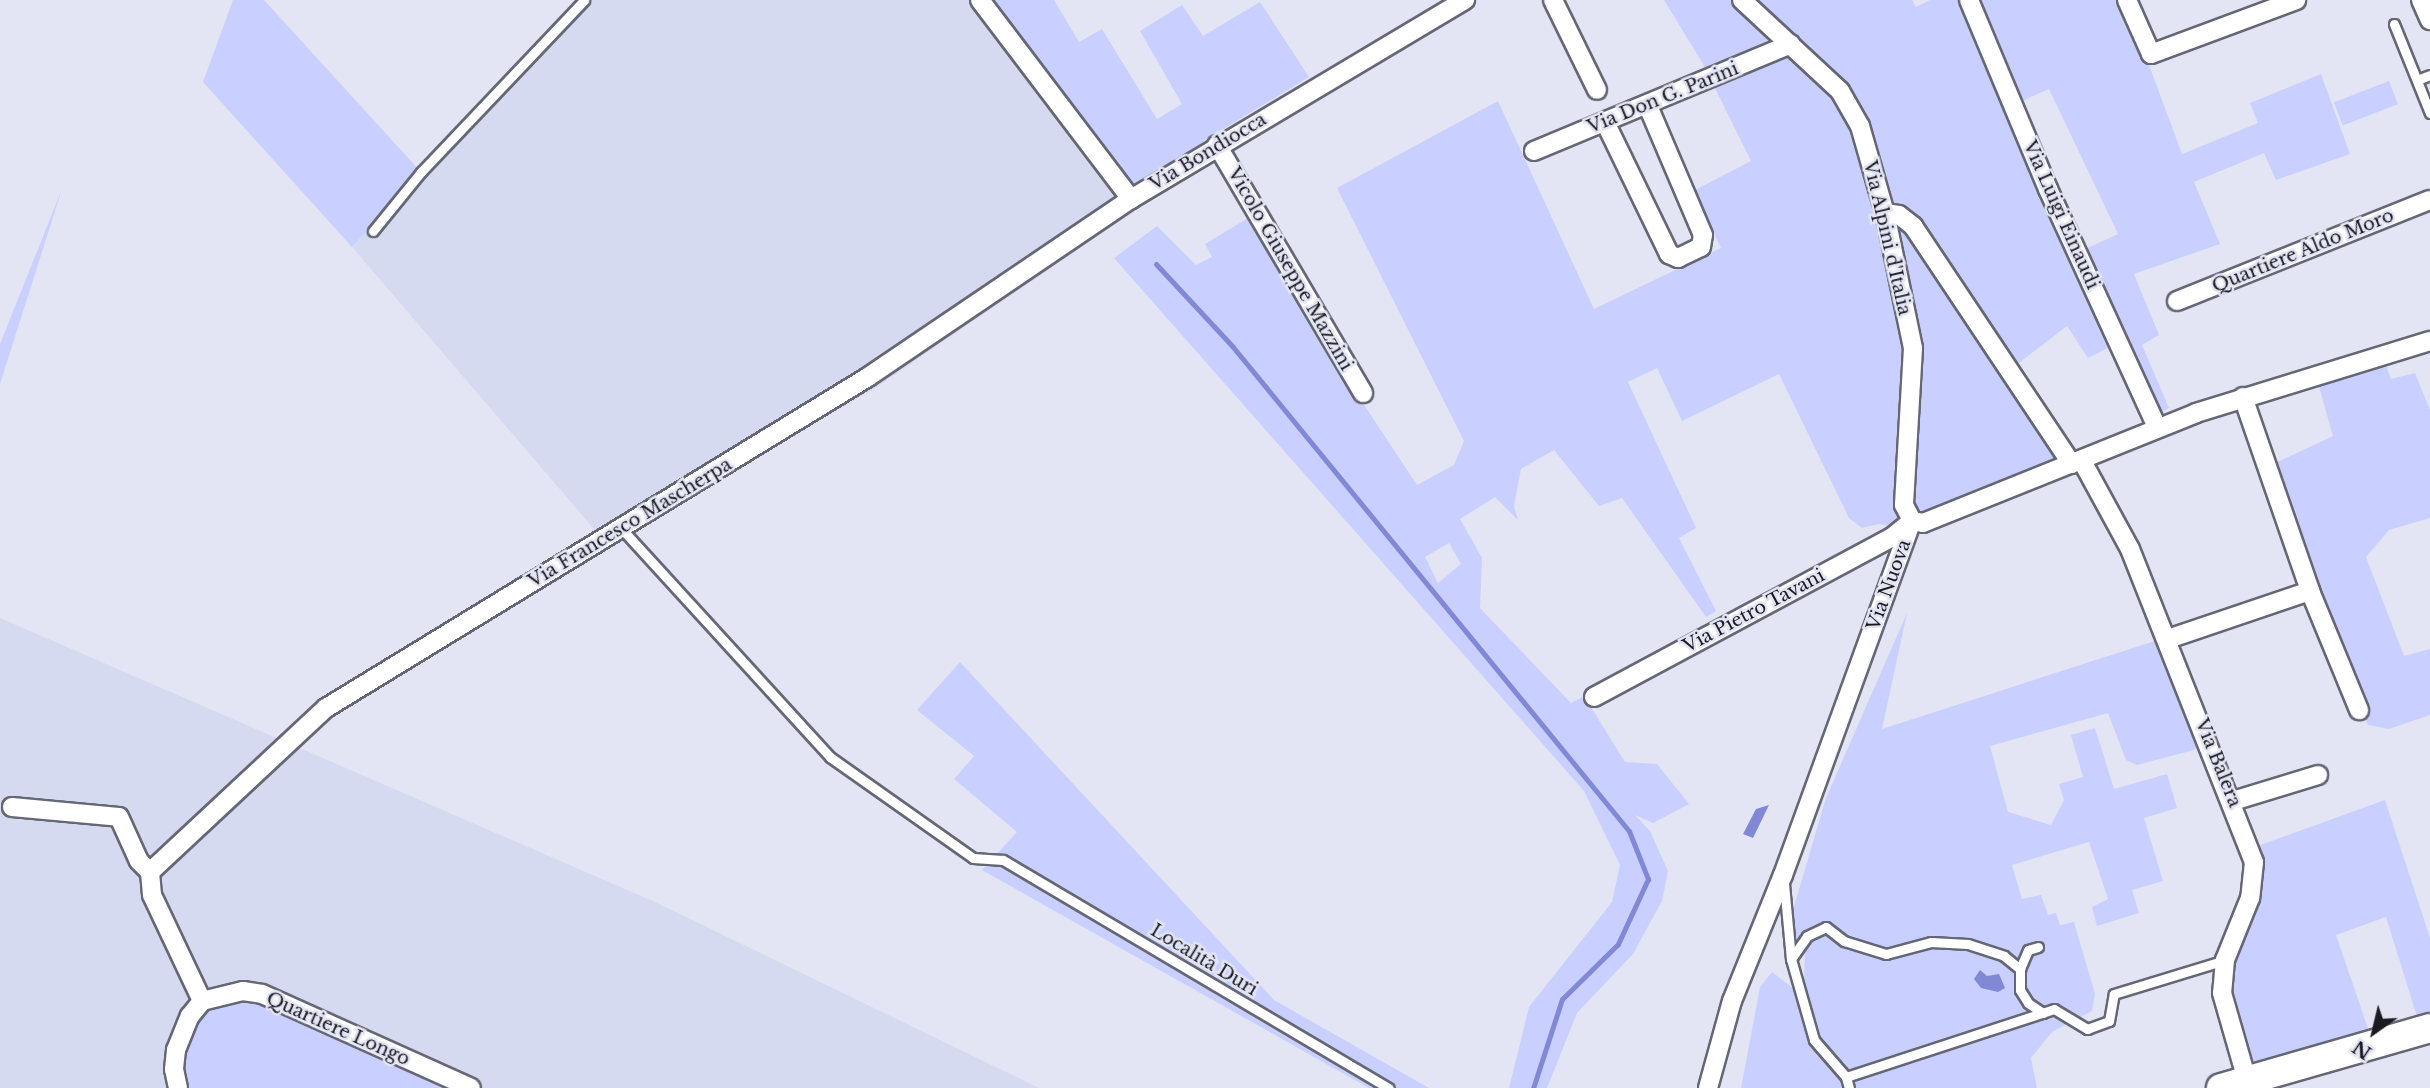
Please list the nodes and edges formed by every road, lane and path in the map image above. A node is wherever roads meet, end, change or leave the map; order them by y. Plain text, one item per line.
1 (584, 0) edge
2 (980, 0) edge
3 (1465, 0) edge
4 (1552, 0) edge
5 (1742, 0) edge
6 (1969, 0) edge
7 (2127, 0) edge
8 (2296, 0) edge
9 (2421, 0) edge
10 (2430, 18) edge
11 (2394, 24) dead end
12 (1791, 44) junction
13 (2430, 75) edge
14 (2417, 80) junction
15 (1597, 90) dead end
16 (1647, 104) junction
17 (2430, 113) edge
18 (1605, 122) junction
19 (1217, 145) junction
20 (1534, 151) dead end
21 (1131, 199) junction
22 (2430, 200) edge
23 (1885, 213) junction
24 (373, 231) dead end
25 (2177, 301) dead end
26 (2430, 341) edge
27 (1363, 393) dead end
28 (2243, 397) junction
29 (2157, 427) junction
30 (2077, 463) junction
31 (1912, 521) junction
32 (621, 528) junction
33 (2310, 591) junction
34 (2168, 639) junction
35 (1594, 697) dead end
36 (2360, 710) dead end
37 (2318, 775) dead end
38 (2233, 801) junction
39 (12, 807) dead end
40 (149, 872) junction
41 (1783, 875) junction
42 (2038, 947) dead end
43 (1791, 959) junction
44 (2225, 960) junction
45 (2020, 969) junction
46 (202, 1001) junction
47 (2043, 1013) junction
48 (2430, 1028) edge
49 (1846, 1077) junction
50 (2246, 1084) edge
51 (178, 1088) edge
52 (471, 1088) edge
53 (1389, 1088) edge
54 (1708, 1088) edge
55 (1849, 1088) edge

1 - 24 lane
2 - 21 street, Via Bondiocca
3 - 19 street, Via Bondiocca
4 - 15 street
5 - 12 street, Via Alpini d'Italia
6 - 29 street, Via Luigi Einaudi
7 - 8 street
9 - 10 street
11 - 14 lane
12 - 16 street, Via Don G. Parini
12 - 23 street, Via Alpini d'Italia
13 - 14 lane
14 - 17 lane
16 - 18 street, Via Don G. Parini
16 - 18 street
18 - 20 street, Via Don G. Parini
19 - 21 street, Via Bondiocca
19 - 27 street, Vicolo Giuseppe Mazzini
21 - 32 street, Via Francesco Mascherpa
22 - 25 street, Quartiere Aldo Moro
23 - 30 street, Via Balera
23 - 31 street, Via Alpini d'Italia
26 - 28 street, Via Nuova
28 - 29 street, Via Nuova
28 - 33 street
29 - 30 street, Via Nuova
30 - 31 street, Via Nuova
30 - 34 street, Via Balera
31 - 35 street, Via Pietro Tavani
31 - 41 street, Via Nuova
32 - 40 street, Via Francesco Mascherpa
32 - 53 lane, Località Duri
33 - 34 street
33 - 36 street
34 - 38 street, Via Balera
37 - 38 street
38 - 44 street, Via Balera
39 - 40 street
40 - 46 street
41 - 43 lane
41 - 54 street, Via Nuova
42 - 45 lane
43 - 45 lane
43 - 49 lane
44 - 47 lane
44 - 50 street, Via Balera
45 - 47 lane
46 - 51 street
46 - 52 street, Quartiere Longo
47 - 49 lane
48 - 50 main road
49 - 55 lane

